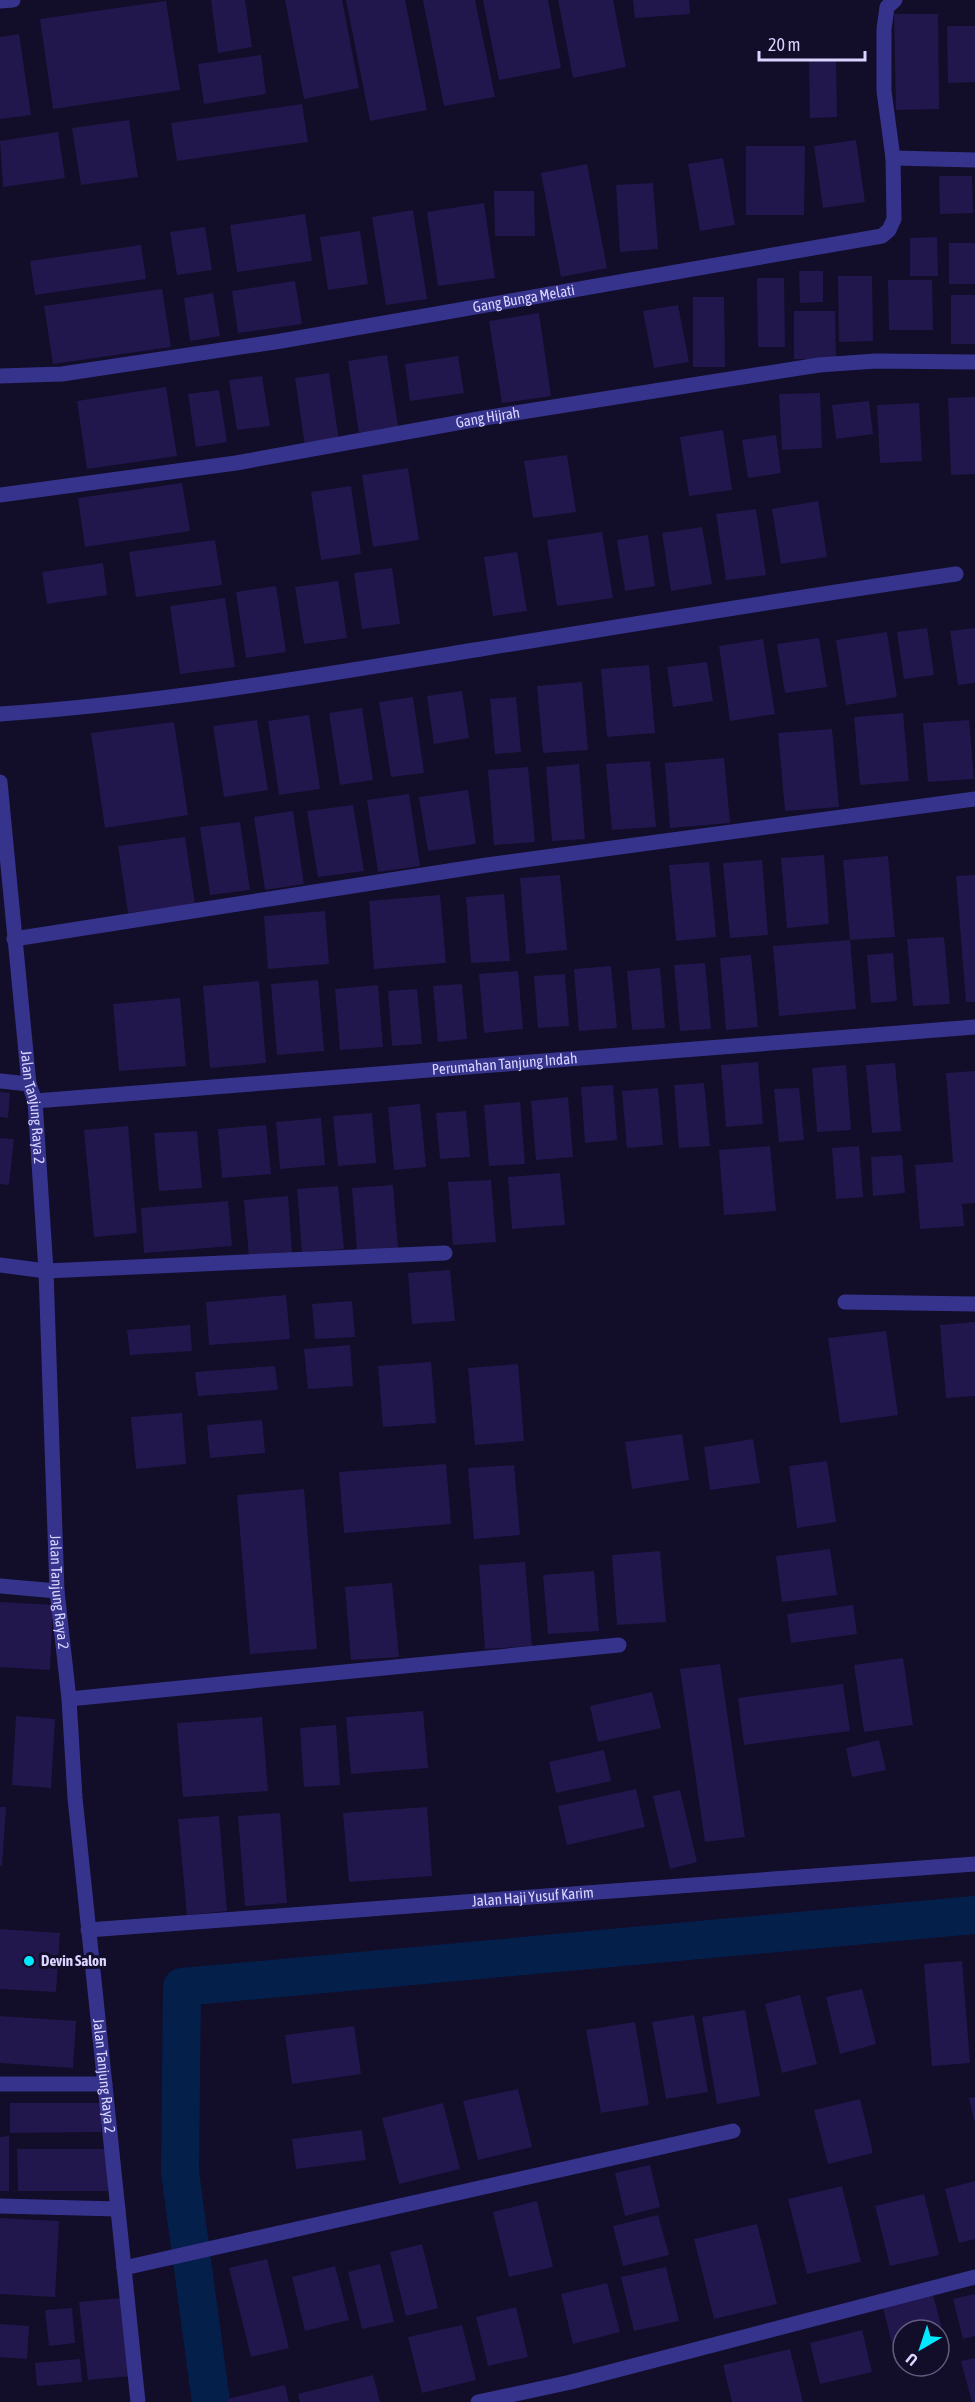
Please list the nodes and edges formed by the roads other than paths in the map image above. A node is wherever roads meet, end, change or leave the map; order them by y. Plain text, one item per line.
1 (13, 0) edge
2 (895, 0) edge
3 (0, 2) edge
4 (893, 158) junction
5 (975, 160) edge
6 (975, 362) edge
7 (0, 376) edge
8 (0, 495) edge
9 (956, 574) dead end
10 (0, 714) edge
11 (0, 782) edge
12 (975, 799) edge
13 (6, 905) edge
14 (14, 939) junction
15 (975, 1027) edge
16 (0, 1081) edge
17 (29, 1084) junction
18 (35, 1101) junction
19 (446, 1253) dead end
20 (0, 1265) edge
21 (46, 1271) junction
22 (845, 1302) dead end
23 (975, 1304) edge
24 (0, 1586) edge
25 (57, 1591) junction
26 (619, 1645) dead end
27 (69, 1699) junction
28 (975, 1864) edge
29 (88, 1930) junction
30 (0, 2084) edge
31 (105, 2084) junction
32 (733, 2131) dead end
33 (0, 2206) edge
34 (118, 2209) junction
35 (124, 2268) junction
36 (975, 2277) edge
37 (138, 2402) edge
38 (478, 2402) edge

1 - 3 street
2 - 4 street, Gang Bunga Melati
4 - 5 street
4 - 7 street, Gang Bunga Melati
6 - 8 street, Gang Hijrah
9 - 10 street
11 - 13 street, Jalan Tanjung Raya 2
12 - 14 street
13 - 14 street, Jalan Tanjung Raya 2
14 - 17 street, Jalan Tanjung Raya 2
15 - 18 street, Perumahan Tanjung Indah
16 - 17 street
17 - 18 street, Jalan Tanjung Raya 2
18 - 21 street, Jalan Tanjung Raya 2
19 - 21 street
20 - 21 street
21 - 25 street, Jalan Tanjung Raya 2
22 - 23 street
24 - 25 street
25 - 27 street, Jalan Tanjung Raya 2
26 - 27 street
27 - 29 street, Jalan Tanjung Raya 2
28 - 29 street, Jalan Haji Yusuf Karim
29 - 31 street, Jalan Tanjung Raya 2
30 - 31 street
31 - 34 street, Jalan Tanjung Raya 2
32 - 35 street
33 - 34 street
34 - 35 street, Jalan Tanjung Raya 2
35 - 37 street, Jalan Tanjung Raya 2
36 - 38 street

